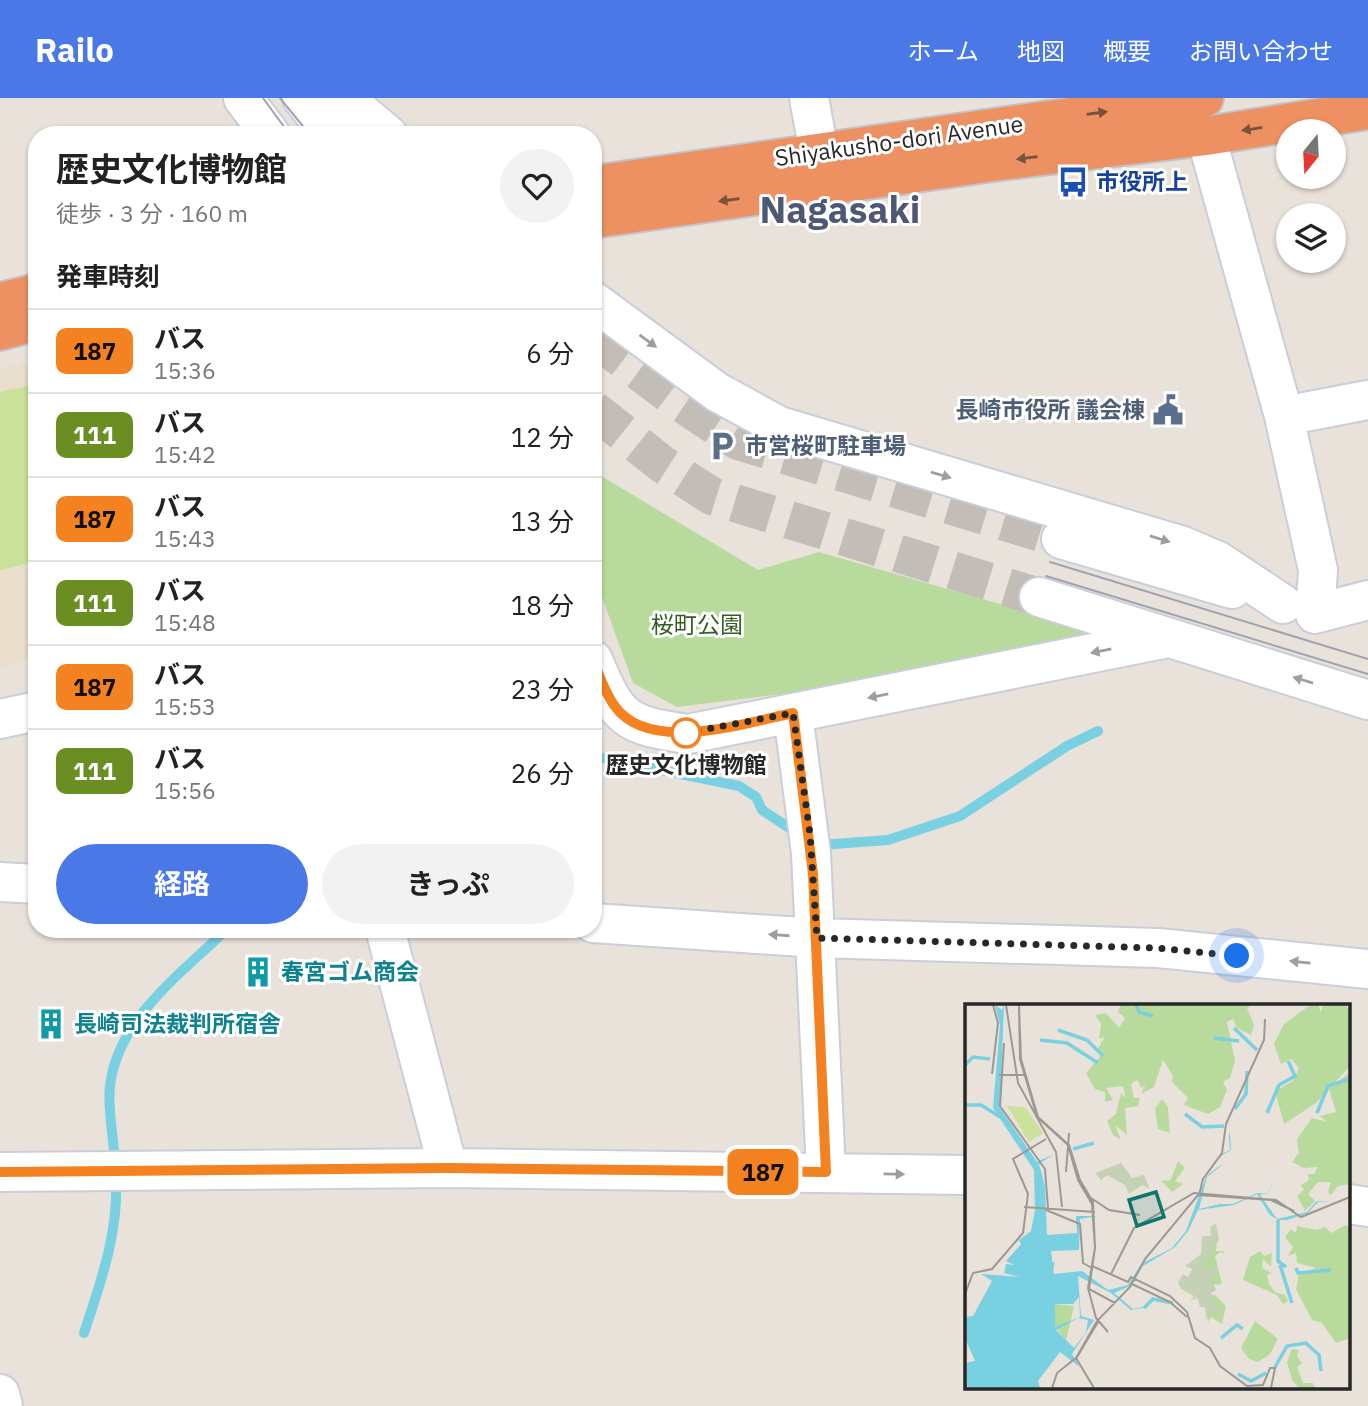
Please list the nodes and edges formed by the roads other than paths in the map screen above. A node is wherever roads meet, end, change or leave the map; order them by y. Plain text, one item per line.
1 (214, 98) edge
2 (243, 98) edge
3 (302, 98) edge
4 (344, 98) edge
5 (809, 98) edge
6 (1201, 98) edge
7 (1368, 110) edge
8 (234, 126) edge
9 (264, 126) edge
10 (325, 126) edge
11 (377, 126) edge
12 (1206, 136) junction
13 (819, 152) junction
14 (602, 184) edge
15 (602, 218) edge
16 (28, 295) edge
17 (0, 302) edge
18 (602, 308) edge
19 (28, 323) edge
20 (0, 331) edge
21 (1368, 400) edge
22 (1284, 416) junction
23 (1061, 540) tunnel mouth
24 (1039, 597) tunnel mouth
25 (1368, 600) edge
26 (1299, 609) junction
27 (1368, 631) edge
28 (1168, 638) junction
29 (602, 679) edge
30 (1368, 700) edge
31 (28, 713) edge
32 (793, 713) junction
33 (0, 719) edge
34 (0, 882) edge
35 (28, 884) edge
36 (602, 924) edge
37 (387, 938) edge
38 (817, 938) junction
39 (1368, 969) edge
40 (447, 1168) junction
41 (0, 1172) edge
42 (826, 1172) junction
43 (965, 1175) edge
44 (1350, 1204) edge
45 (1368, 1207) edge
46 (0, 1394) edge
47 (2, 1406) edge

1 - 8 street
2 - 9 street
3 - 10 street
4 - 11 street
5 - 13 street
13 -> 6 highway, Shiyakusho-dori Avenue
7 -> 12 highway, Shiyakusho-dori Avenue
12 -> 15 highway, Shiyakusho-dori Avenue
12 - 22 street
13 - 14 highway, Shiyakusho-dori Avenue
16 - 17 highway
18 -> 26 street
19 - 20 highway
21 - 22 street
22 - 26 street
23 - 26 street
24 - 28 street
25 - 26 street
26 - 27 street
30 -> 28 street
28 -> 32 street
29 - 32 street
31 - 33 street
32 - 38 street
34 - 35 street
38 -> 36 street
37 - 40 street
39 -> 38 street
38 - 42 street
40 - 41 street
40 - 42 street
42 -> 43 street
44 - 45 street
46 - 47 street

